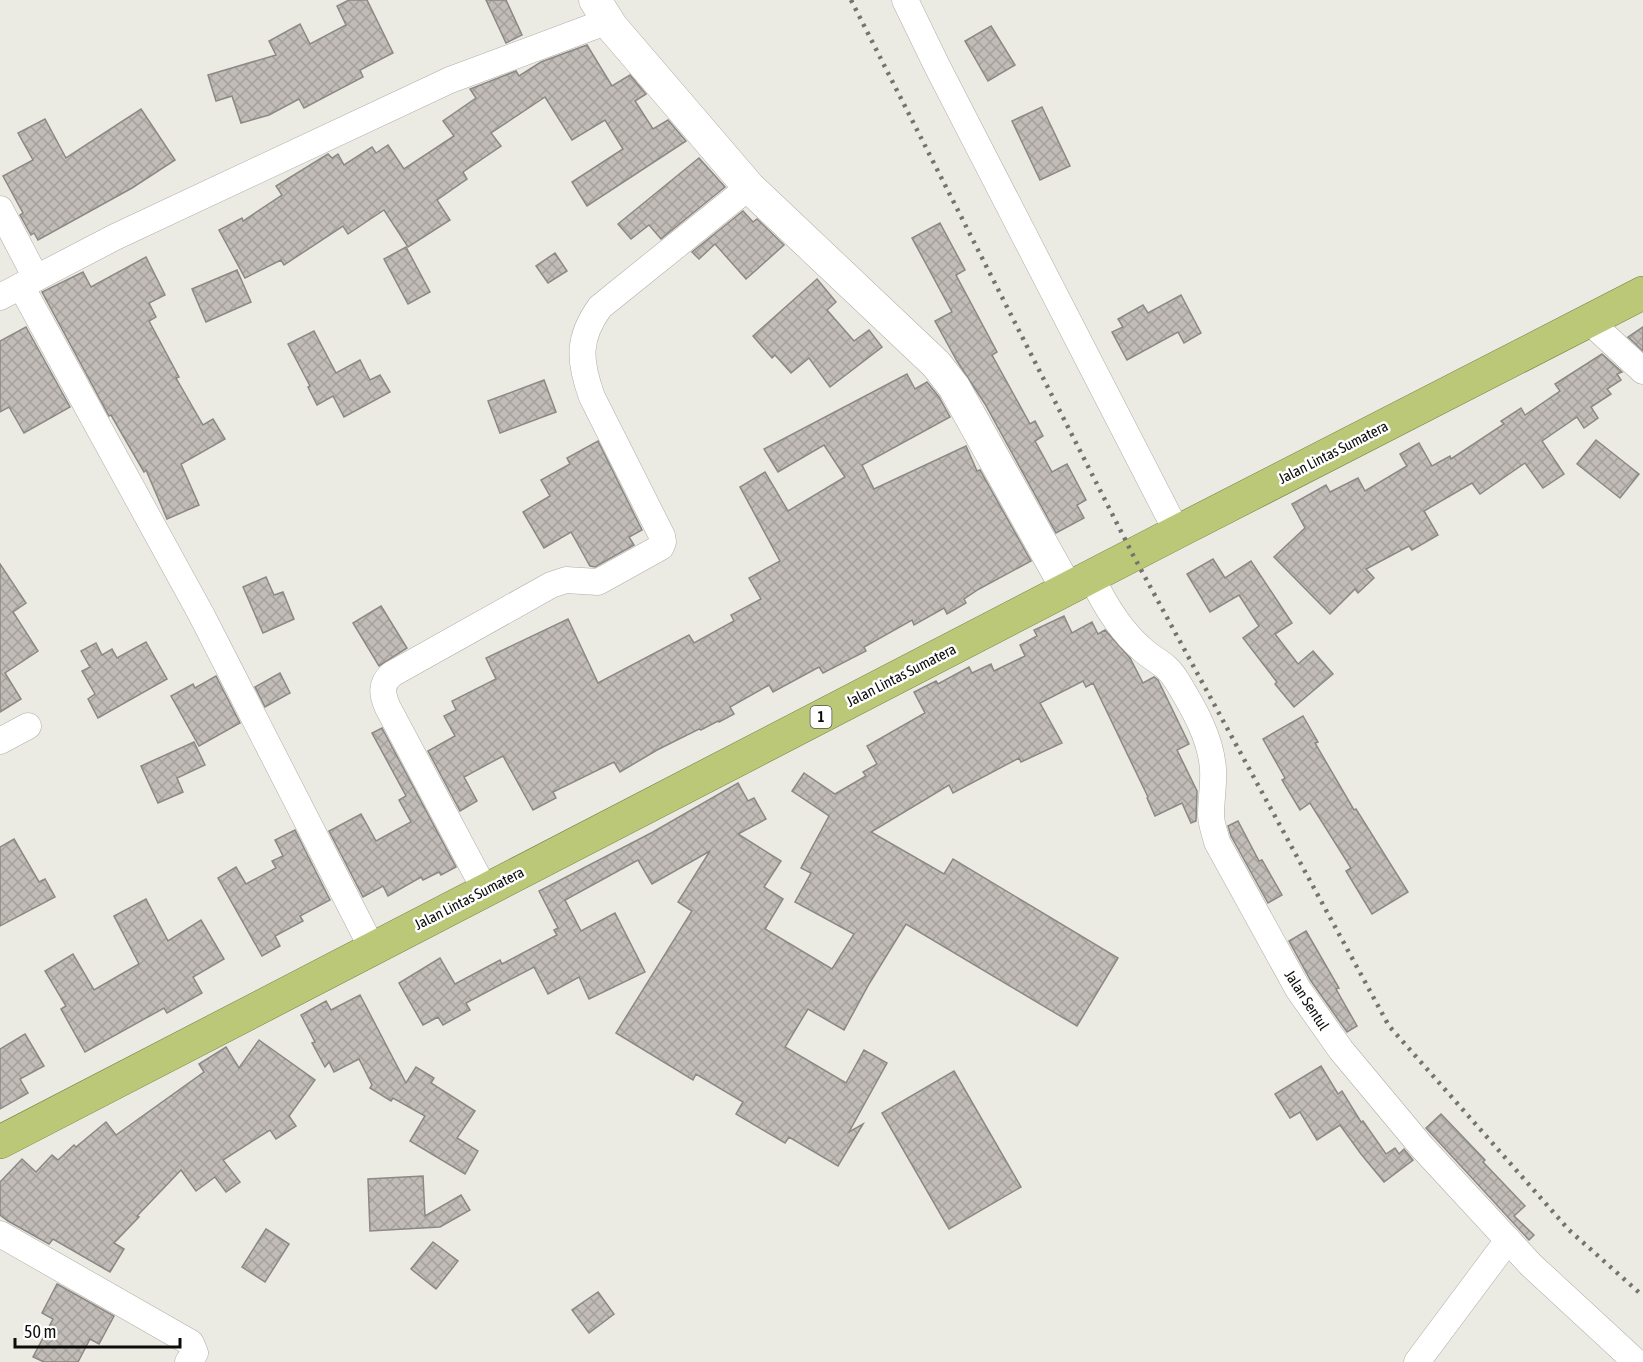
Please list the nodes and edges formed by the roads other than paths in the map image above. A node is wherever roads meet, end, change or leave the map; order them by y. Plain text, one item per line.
1 (905, 0) edge
2 (602, 11) edge
3 (750, 187) junction
4 (0, 209) edge
5 (19, 287) edge
6 (1643, 293) edge
7 (1589, 321) junction
8 (1643, 371) edge
9 (1178, 532) junction
10 (1079, 583) junction
11 (28, 726) dead end
12 (0, 741) edge
13 (485, 890) junction
14 (372, 948) junction
15 (1, 1138) edge
16 (0, 1234) edge
17 (1508, 1240) junction
18 (188, 1362) edge
19 (1417, 1362) edge
20 (1636, 1362) edge

1 - 9 street
2 - 3 street
2 - 5 street
3 - 10 street
3 - 13 street
4 - 5 street
5 - 14 street
6 - 7 highway, Jalan Lintas Sumatera / 1
7 - 8 street
7 - 9 highway, Jalan Lintas Sumatera / 1
9 - 10 highway, Jalan Lintas Sumatera / 1
10 - 13 highway, Jalan Lintas Sumatera / 1
10 - 17 street, Jalan Sentul
11 - 12 street
13 - 14 highway, Jalan Lintas Sumatera / 1
14 - 15 highway, Jalan Lintas Sumatera / 1
16 - 18 street
17 - 19 street
17 - 20 street, Jalan Sentul

